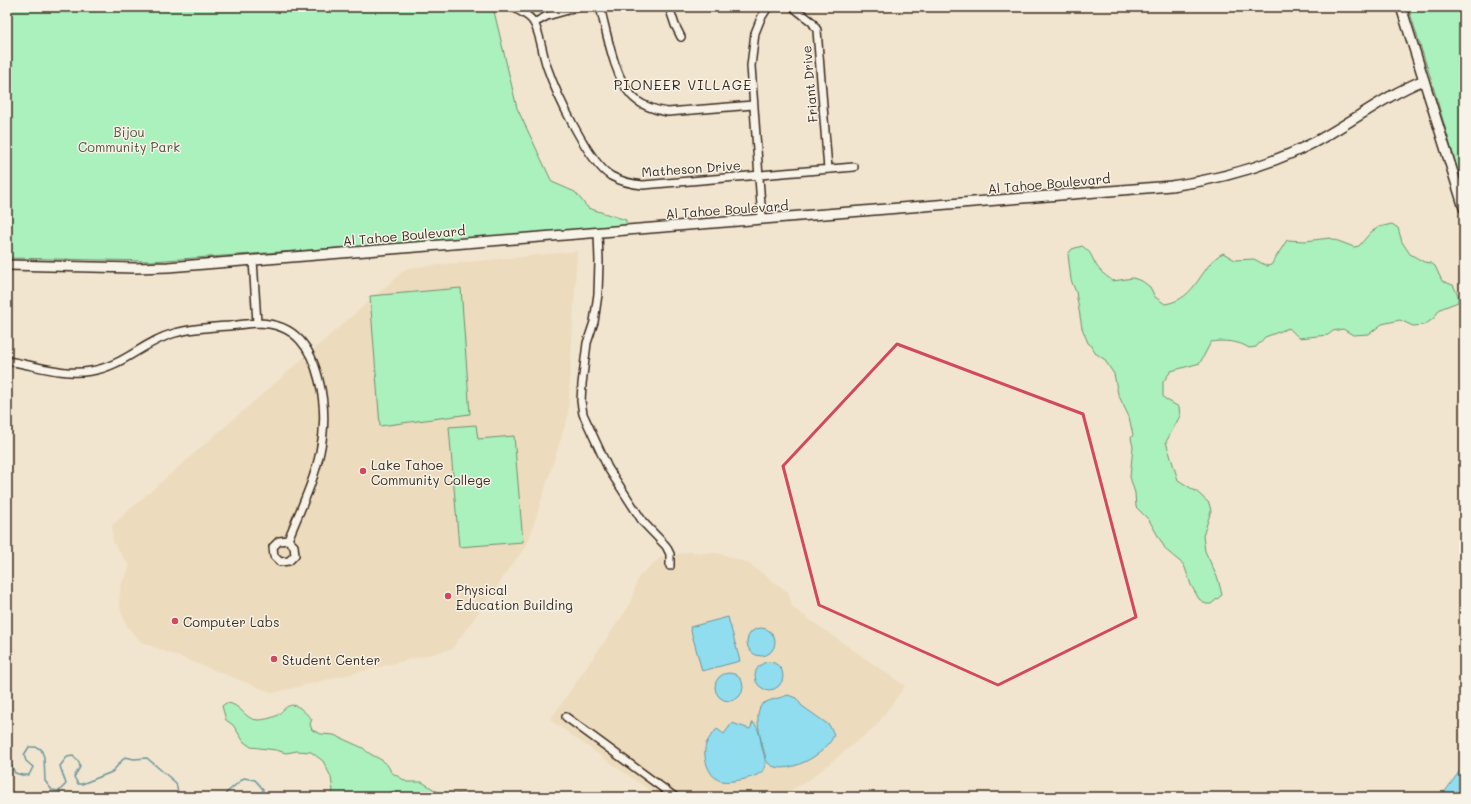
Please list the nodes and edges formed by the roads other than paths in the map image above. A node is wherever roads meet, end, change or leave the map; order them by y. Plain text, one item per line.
1 (513, 7) edge
2 (579, 7) edge
3 (600, 7) edge
4 (669, 7) edge
5 (768, 7) edge
6 (793, 7) edge
7 (1401, 7) edge
8 (534, 23) junction
9 (681, 37) dead end
10 (1424, 80) junction
11 (754, 105) junction
12 (854, 167) dead end
13 (828, 169) junction
14 (758, 175) junction
15 (1464, 208) edge
16 (762, 219) junction
17 (598, 232) junction
18 (253, 260) junction
19 (7, 265) edge
20 (257, 323) junction
21 (7, 361) edge
22 (288, 540) dead end
23 (670, 566) dead end
24 (566, 717) dead end
25 (676, 797) edge

1 - 8 street
2 - 8 street
3 - 11 street
4 - 9 street
5 - 11 street
6 - 13 street, Friant Drive
7 - 10 main road
8 - 14 street, Matheson Drive
10 - 15 main road
10 - 16 main road, Al Tahoe Boulevard
11 - 14 street
12 - 13 street, Matheson Drive
13 - 14 street, Matheson Drive
14 - 16 street
16 - 17 main road, Al Tahoe Boulevard
17 - 18 main road, Al Tahoe Boulevard
17 - 23 street
18 - 19 main road, Al Tahoe Boulevard
18 - 20 street
20 - 21 street
20 - 22 street
24 - 25 street

